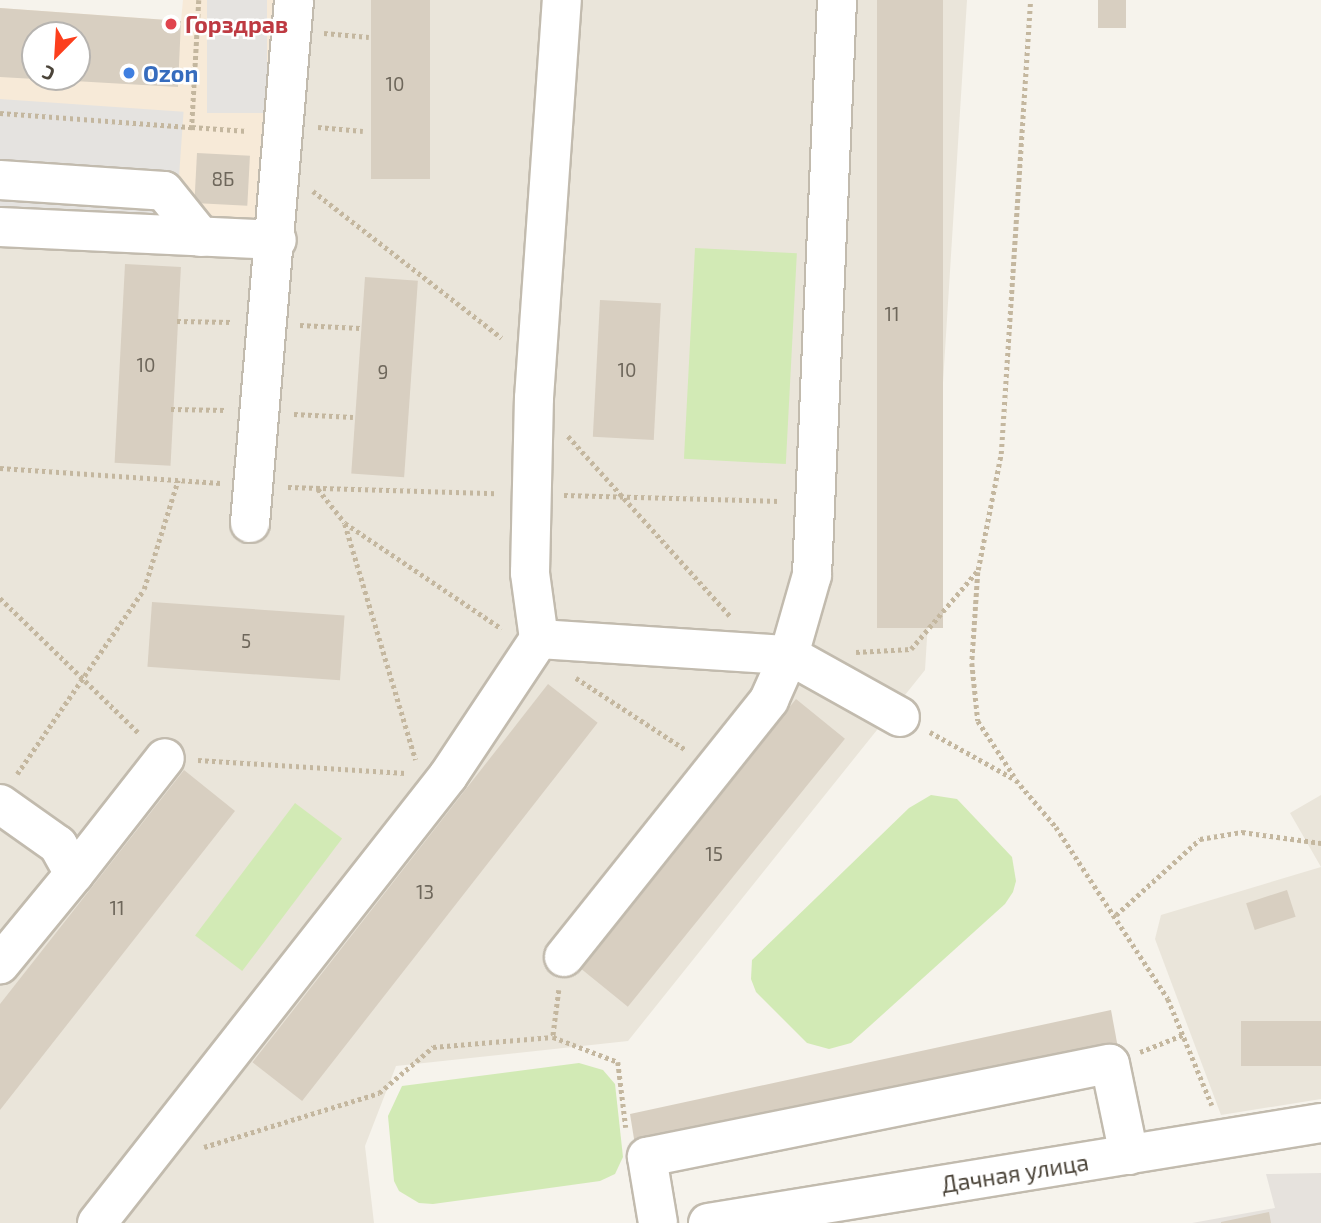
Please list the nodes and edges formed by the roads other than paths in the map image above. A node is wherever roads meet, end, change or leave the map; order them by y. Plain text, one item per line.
1 (562, 0) edge
2 (837, 0) edge
3 (293, 15) edge
4 (0, 180) edge
5 (0, 227) edge
6 (201, 237) junction
7 (276, 240) junction
8 (250, 523) dead end
9 (539, 639) junction
10 (777, 655) junction
11 (900, 717) road end
12 (165, 758) road end
13 (8, 790) edge
14 (74, 874) junction
15 (564, 957) road end
16 (0, 964) edge
17 (1321, 1123) edge
18 (1129, 1154) junction
19 (873, 1210) edge
20 (97, 1223) edge
21 (658, 1223) edge
22 (708, 1223) edge

1 - 9 street
2 - 10 street
3 - 7 street
4 - 6 street
5 - 6 street
6 - 7 street
7 - 8 street
9 - 10 street
9 - 20 street
10 - 11 street
10 - 15 street
12 - 14 street
13 - 14 street
14 - 16 street
17 - 18 street, Дачная улица
18 - 19 street, Дачная улица
18 - 21 street
19 - 22 street, Дачная улица

